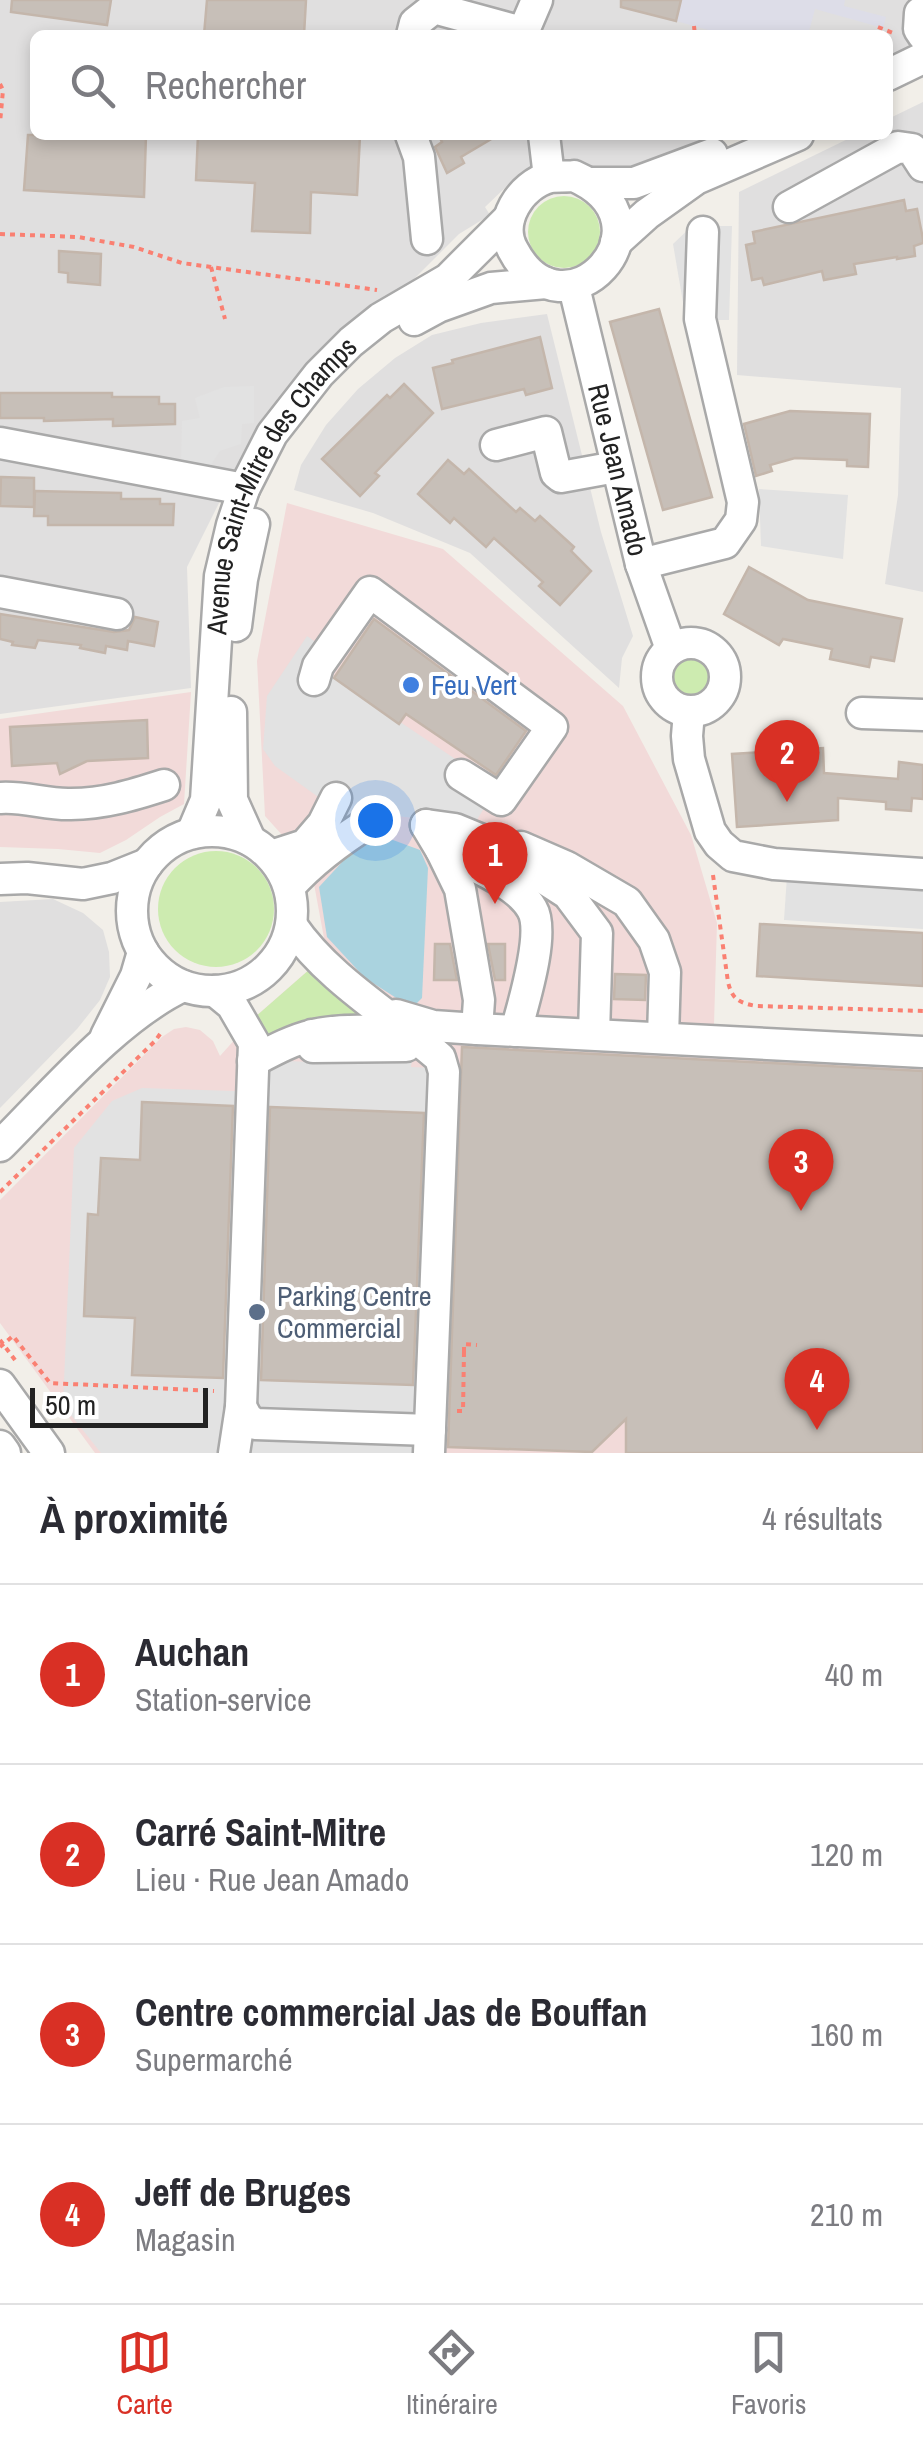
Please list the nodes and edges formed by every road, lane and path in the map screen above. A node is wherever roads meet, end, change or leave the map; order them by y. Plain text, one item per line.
1 (536, 0) edge
2 (694, 26) dead end
3 (878, 26) dead end
4 (912, 27) edge
5 (413, 30) edge
6 (508, 30) edge
7 (524, 30) edge
8 (694, 30) edge
9 (923, 58) edge
10 (893, 73) edge
11 (923, 79) edge
12 (0, 84) edge
13 (893, 94) edge
14 (0, 124) edge
15 (413, 140) edge
16 (545, 140) edge
17 (744, 140) edge
18 (787, 140) edge
19 (923, 166) edge
20 (550, 178) junction
21 (590, 184) junction
22 (789, 207) dead end
23 (509, 218) junction
24 (703, 232) dead end
25 (0, 234) edge
26 (427, 239) dead end
27 (616, 242) junction
28 (211, 267) junction
29 (560, 285) junction
30 (416, 297) junction
31 (225, 318) dead end
32 (0, 443) edge
33 (496, 445) dead end
34 (616, 467) junction
35 (244, 489) junction
36 (641, 564) junction
37 (0, 592) edge
38 (116, 614) dead end
39 (671, 649) junction
40 (314, 680) dead end
41 (689, 712) junction
42 (862, 713) dead end
43 (923, 715) edge
44 (461, 775) dead end
45 (164, 784) dead end
46 (0, 798) edge
47 (336, 798) dead end
48 (374, 820) dead end
49 (192, 834) junction
50 (433, 838) junction
51 (489, 843) junction
52 (261, 848) junction
53 (147, 864) junction
54 (713, 873) dead end
55 (923, 874) edge
56 (0, 879) edge
57 (83, 884) junction
58 (290, 888) junction
59 (292, 926) junction
60 (138, 938) junction
61 (183, 986) junction
62 (215, 992) junction
63 (923, 1010) edge
64 (384, 1012) junction
65 (164, 1029) dead end
66 (477, 1029) junction
67 (516, 1031) junction
68 (411, 1034) junction
69 (594, 1034) junction
70 (663, 1038) junction
71 (102, 1043) junction
72 (923, 1052) edge
73 (253, 1061) junction
74 (0, 1146) edge
75 (0, 1192) edge
76 (477, 1345) dead end
77 (0, 1347) edge
78 (0, 1385) edge
79 (234, 1399) junction
80 (463, 1411) dead end
81 (434, 1440) edge
82 (0, 1446) edge
83 (5, 1453) edge
84 (49, 1453) edge
85 (234, 1453) edge

1 - 7 street
2 - 8 path
3 - 4 path
5 - 6 street
9 - 10 street
11 - 13 street
12 - 14 path
15 - 26 street
16 - 20 street
17 - 21 street
18 - 27 street
19 - 22 street
20 - 21 street
20 - 23 street
21 - 27 street
23 - 29 street
23 - 30 street, Avenue Saint-Mitre des Champs
24 - 36 street
25 - 28 path
27 - 29 street
28 - 30 path
28 - 31 path
29 - 34 street, Rue Jean Amado
29 - 52 street, Avenue Saint-Mitre des Champs
30 - 35 street, Avenue Saint-Mitre des Champs
32 - 35 street
33 - 34 street
34 - 36 street, Rue Jean Amado
35 - 49 street, Avenue Saint-Mitre des Champs
36 - 39 street, Rue Jean Amado
37 - 38 street
39 - 41 street
39 - 41 street
40 - 44 street
41 - 55 street
42 - 43 street
45 - 46 street
47 - 52 street
48 - 58 street
49 - 52 street
49 - 53 street
50 - 51 street
50 - 66 street
50 - 67 street
51 - 69 street
51 - 70 street
52 - 58 street
53 - 57 street
53 - 60 street
54 - 63 path
56 - 57 street
57 - 60 street
58 - 59 street
59 - 62 street
59 - 64 street
60 - 61 street
60 - 71 street
61 - 62 street
61 - 71 street
62 - 73 street
64 - 66 street
64 - 68 street
65 - 75 path
66 - 67 street
67 - 69 street
68 - 73 street
68 - 81 street
69 - 70 street
70 - 72 street
71 - 74 street
73 - 79 street
76 - 80 path
77 - 79 path
78 - 84 street
79 - 81 street
79 - 85 street
82 - 83 street

